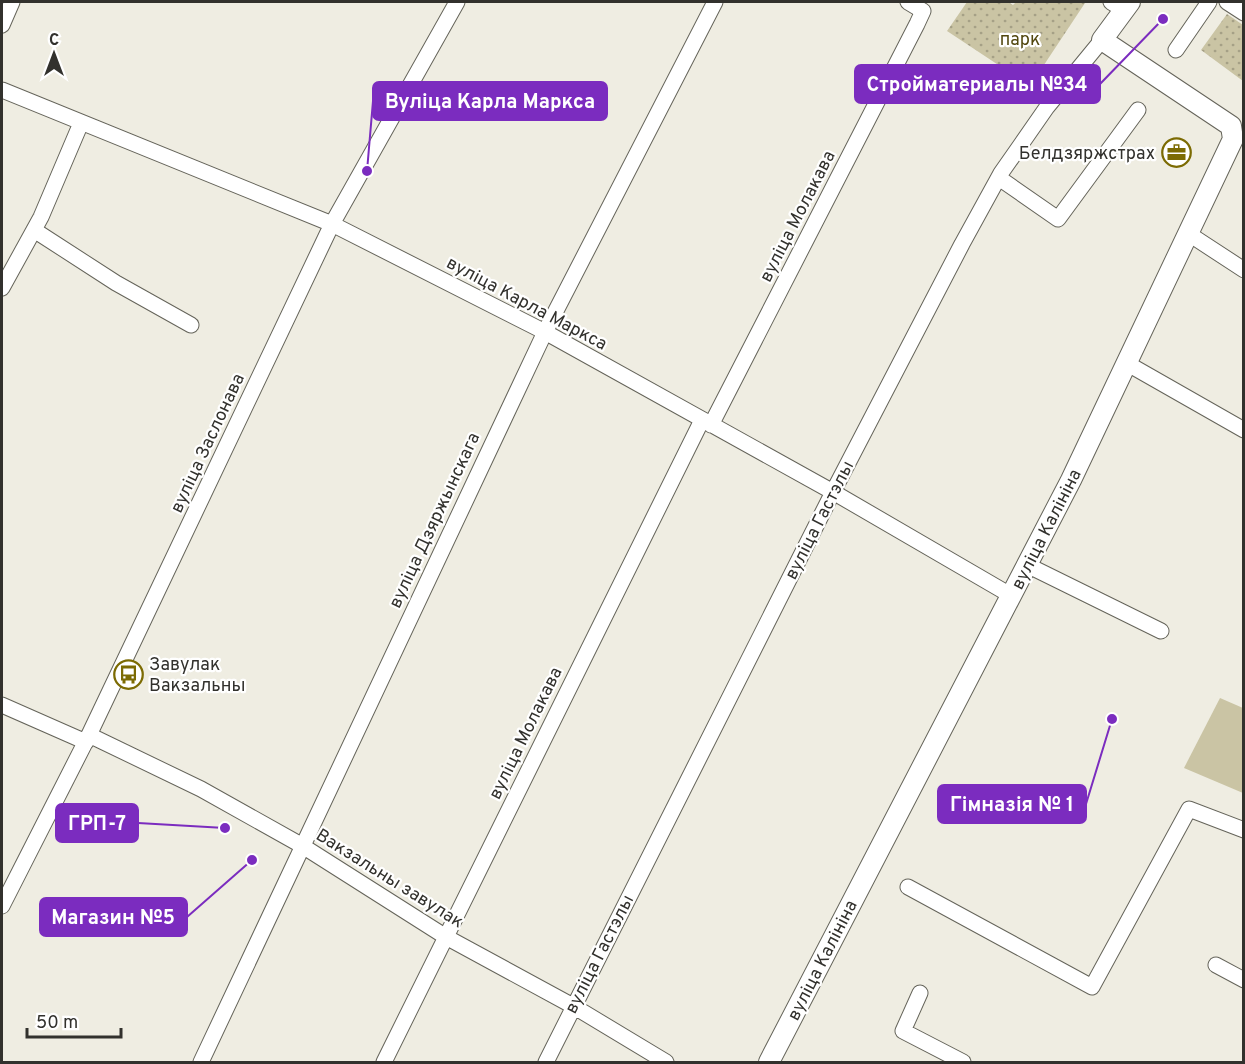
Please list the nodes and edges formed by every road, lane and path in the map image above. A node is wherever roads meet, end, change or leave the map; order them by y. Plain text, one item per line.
1 (12, 2) edge
2 (457, 2) edge
3 (715, 2) edge
4 (908, 2) edge
5 (1209, 2) edge
6 (1227, 2) edge
7 (1122, 4) edge
8 (1244, 13) edge
9 (2, 25) edge
10 (1102, 40) junction
11 (1176, 50) dead end
12 (2, 90) edge
13 (1138, 110) dead end
14 (81, 123) junction
15 (1238, 139) edge
16 (999, 178) junction
17 (332, 224) junction
18 (34, 230) junction
19 (1189, 234) junction
20 (1244, 270) edge
21 (2, 288) edge
22 (191, 325) dead end
23 (545, 332) junction
24 (1128, 364) junction
25 (707, 423) junction
26 (1244, 430) edge
27 (833, 492) junction
28 (1027, 565) junction
29 (1012, 596) junction
30 (1161, 631) dead end
31 (2, 705) edge
32 (88, 739) junction
33 (1244, 830) edge
34 (301, 845) junction
35 (908, 887) dead end
36 (2, 906) edge
37 (446, 937) junction
38 (1215, 965) dead end
39 (1244, 980) edge
40 (920, 993) dead end
41 (573, 1006) junction
42 (201, 1062) edge
43 (384, 1062) edge
44 (546, 1062) edge
45 (666, 1062) edge
46 (768, 1062) edge
47 (963, 1062) edge

1 - 9 street
2 - 17 street, вуліца Заслонава
3 - 23 street, вуліца Дзяржынскага
4 - 25 street, вуліца Молакава
5 - 11 street
6 - 8 street
7 - 10 main road, вуліца Гастэлы
10 - 15 main road, вуліца Калініна
10 - 16 street, вуліца Гастэлы
12 - 14 street, вуліца Карла Маркса
13 - 16 street
14 - 17 street, вуліца Карла Маркса
14 - 18 street
15 - 19 main road, вуліца Калініна
16 - 27 street, вуліца Гастэлы
17 - 23 street, вуліца Карла Маркса
17 - 32 street, вуліца Заслонава
18 - 21 street
18 - 22 street
19 - 20 street
19 - 24 main road, вуліца Калініна
23 - 25 street, вуліца Карла Маркса
23 - 34 street, вуліца Дзяржынскага
24 - 26 street
24 - 28 main road, вуліца Калініна
25 - 27 street, вуліца Карла Маркса
25 - 37 street, вуліца Молакава
27 - 29 street, вуліца Карла Маркса
27 - 41 street, вуліца Гастэлы
28 - 29 main road, вуліца Калініна
28 - 30 street
29 - 46 main road, вуліца Калініна
31 - 32 street, Вакзальны завулак
32 - 34 street, Вакзальны завулак
32 - 36 street, вуліца Заслонава
33 - 35 street
34 - 37 street, Вакзальны завулак
34 - 42 street, вуліца Дзяржынскага
37 - 41 street, Вакзальны завулак
37 - 43 street, вуліца Молакава
38 - 39 street
40 - 47 street
41 - 44 street, вуліца Гастэлы
41 - 45 street, Вакзальны завулак

